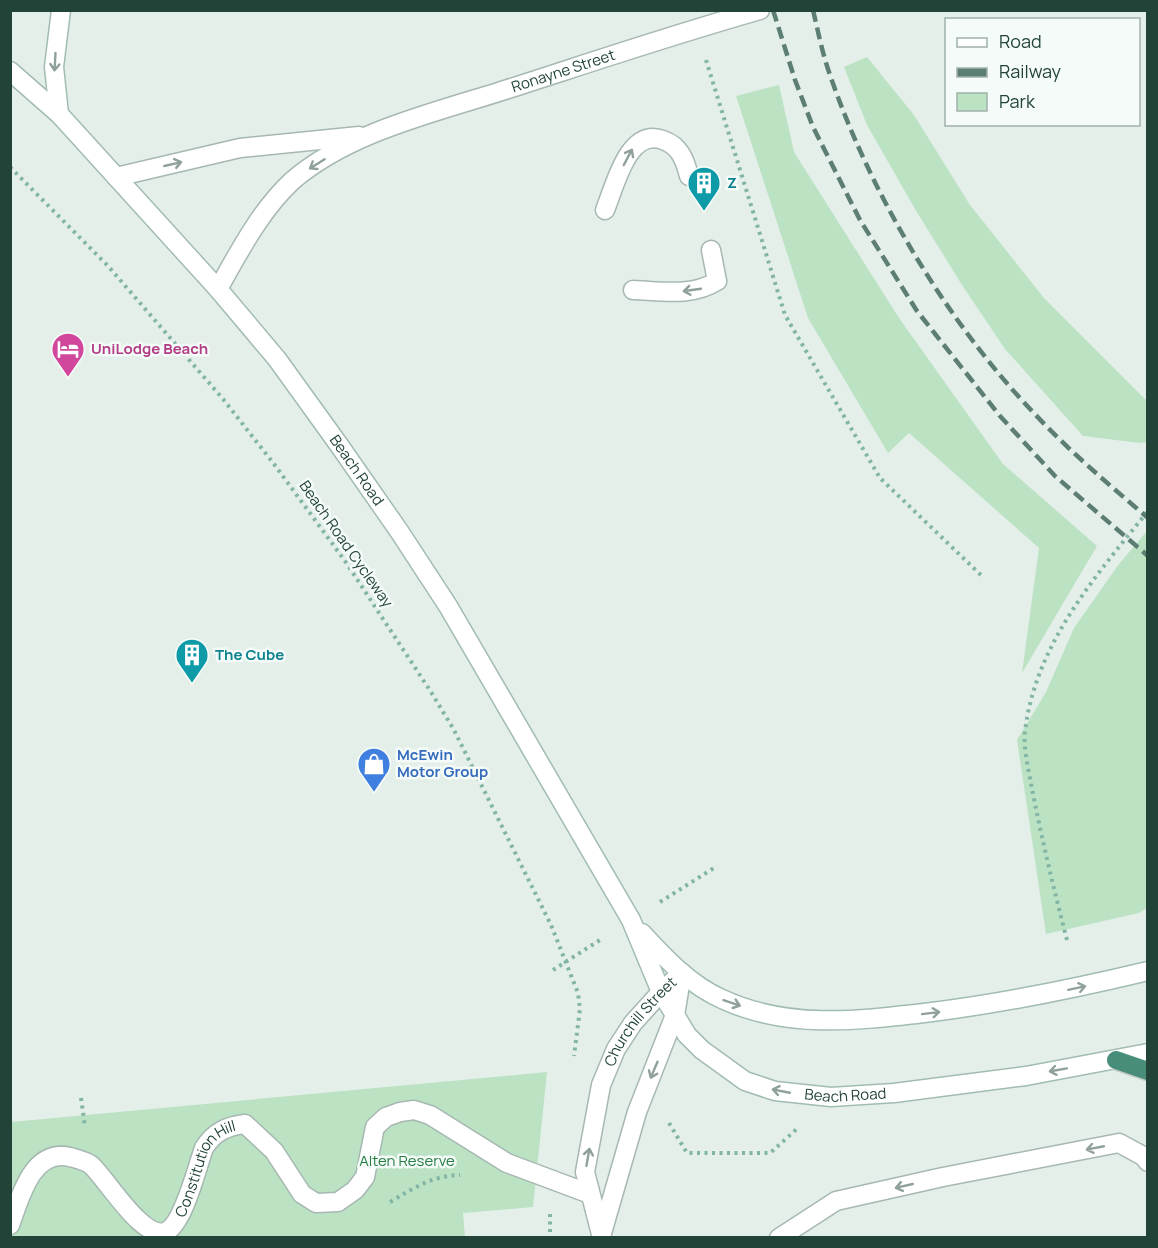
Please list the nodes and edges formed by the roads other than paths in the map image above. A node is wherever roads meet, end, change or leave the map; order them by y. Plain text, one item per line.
1 (61, 10) edge
2 (760, 10) edge
3 (10, 71) edge
4 (59, 114) junction
5 (368, 135) junction
6 (689, 176) dead end
7 (116, 177) junction
8 (605, 210) dead end
9 (711, 250) dead end
10 (218, 289) junction
11 (633, 290) dead end
12 (631, 920) junction
13 (1148, 971) edge
14 (682, 973) junction
15 (661, 992) junction
16 (675, 1016) junction
17 (1148, 1053) edge
18 (1116, 1060) junction
19 (1148, 1071) edge
20 (1148, 1162) edge
21 (590, 1194) junction
22 (10, 1225) edge
23 (601, 1236) edge
24 (779, 1238) edge

1 -> 4 main road
2 - 5 main road, Ronayne Street
3 - 4 main road, Beach Road
4 - 7 main road, Beach Road
7 -> 5 main road, Ronayne Street
5 -> 10 main road, Ronayne Street
8 -> 6 main road
7 - 10 main road, Beach Road
9 -> 11 main road
10 - 12 main road, Beach Road
12 - 14 main road, Beach Road
12 - 15 main road, Beach Road
14 -> 13 main road, Beach Road
14 - 15 main road, Churchill Street
14 - 16 main road, Churchill Street
15 - 16 main road, Beach Road
21 -> 15 main road, Churchill Street
18 -> 16 main road, Beach Road
16 -> 23 main road, Churchill Street
17 - 18 main road, Beach Road
18 - 19 highway
20 -> 24 main road
21 - 22 main road, Constitution Hill
21 - 23 main road, Churchill Street

